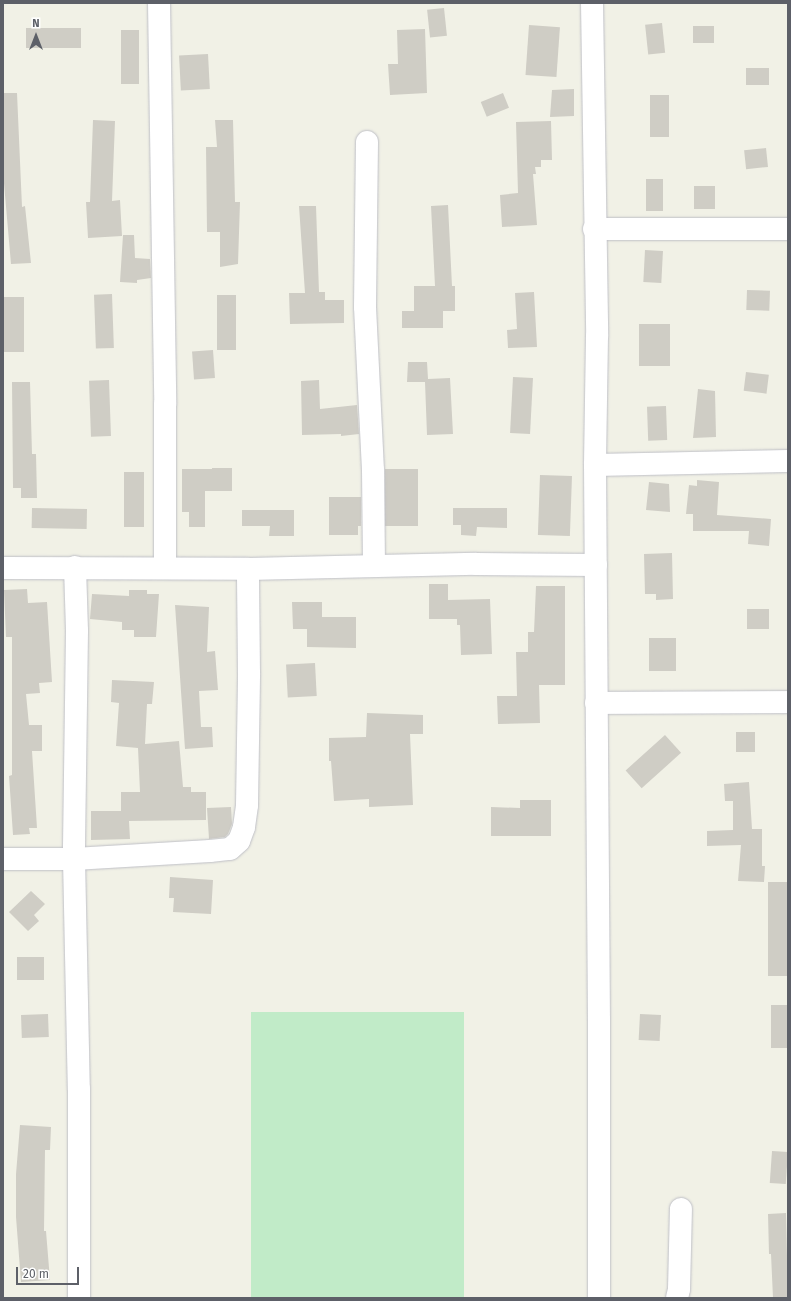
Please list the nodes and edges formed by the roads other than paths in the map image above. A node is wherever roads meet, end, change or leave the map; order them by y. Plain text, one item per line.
1 (159, 3) edge
2 (592, 3) edge
3 (367, 142) dead end
4 (594, 229) junction
5 (788, 229) edge
6 (788, 461) edge
7 (594, 465) junction
8 (596, 564) junction
9 (374, 566) junction
10 (75, 567) junction
11 (165, 567) junction
12 (3, 568) edge
13 (248, 569) junction
14 (788, 702) edge
15 (596, 703) junction
16 (3, 859) edge
17 (74, 859) junction
18 (681, 1209) dead end
19 (79, 1298) edge
20 (599, 1298) edge
21 (677, 1298) edge

1 - 11 street
2 - 4 street
3 - 9 street
4 - 5 street
4 - 7 street
6 - 7 street
7 - 8 street
8 - 9 street
8 - 15 street
9 - 13 street
10 - 11 street
10 - 12 street
10 - 17 street
11 - 13 street
13 - 17 street
14 - 15 street
15 - 20 street
16 - 17 street
17 - 19 street
18 - 21 street

